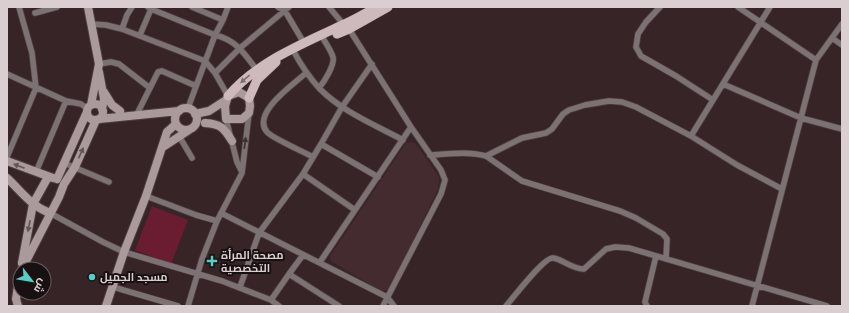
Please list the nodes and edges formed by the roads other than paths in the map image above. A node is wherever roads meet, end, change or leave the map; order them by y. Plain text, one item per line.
1 (19, 7) edge
2 (57, 7) edge
3 (88, 7) edge
4 (132, 7) edge
5 (192, 7) edge
6 (228, 7) edge
7 (278, 7) edge
8 (329, 7) edge
9 (377, 7) edge
10 (388, 7) edge
11 (660, 7) edge
12 (738, 7) edge
13 (770, 7) edge
14 (150, 8) edge
15 (287, 9) edge
16 (36, 13) dead end
17 (223, 20) junction
18 (760, 23) junction
19 (91, 24) junction
20 (842, 24) edge
21 (346, 27) junction
22 (122, 28) junction
23 (140, 35) junction
24 (215, 35) junction
25 (832, 38) junction
26 (324, 40) junction
27 (304, 43) junction
28 (842, 45) edge
29 (240, 48) junction
30 (294, 52) junction
31 (816, 60) junction
32 (205, 61) junction
33 (372, 64) junction
34 (98, 67) junction
35 (256, 69) junction
36 (215, 73) junction
37 (306, 73) junction
38 (7, 74) edge
39 (723, 84) junction
40 (196, 86) junction
41 (102, 87) junction
42 (36, 88) junction
43 (150, 88) junction
44 (319, 88) junction
45 (227, 98) junction
46 (249, 98) junction
47 (713, 100) junction
48 (66, 102) junction
49 (342, 107) junction
50 (188, 108) junction
51 (89, 109) junction
52 (103, 109) junction
53 (120, 111) junction
54 (179, 111) junction
55 (161, 113) junction
56 (249, 113) junction
57 (195, 114) junction
58 (135, 115) junction
59 (113, 118) junction
60 (801, 118) junction
61 (97, 119) junction
62 (226, 119) junction
63 (175, 123) junction
64 (205, 123) junction
65 (192, 127) junction
66 (411, 128) junction
67 (92, 129) junction
68 (842, 129) edge
69 (179, 136) junction
70 (691, 136) junction
71 (403, 140) junction
72 (232, 141) junction
73 (322, 144) junction
74 (163, 148) junction
75 (430, 155) junction
76 (486, 156) junction
77 (7, 157) edge
78 (192, 158) dead end
79 (313, 158) junction
80 (7, 161) edge
81 (64, 163) junction
82 (75, 167) junction
83 (36, 172) junction
84 (242, 173) junction
85 (303, 174) junction
86 (378, 176) junction
87 (48, 177) junction
88 (7, 178) edge
89 (61, 182) junction
90 (109, 182) dead end
91 (782, 189) junction
92 (146, 196) junction
93 (33, 204) junction
94 (355, 210) junction
95 (50, 213) junction
96 (221, 213) junction
97 (217, 221) junction
98 (259, 233) junction
99 (124, 252) junction
100 (303, 255) junction
101 (656, 256) junction
102 (666, 259) junction
103 (22, 261) edge
104 (25, 261) edge
105 (320, 262) junction
106 (197, 273) junction
107 (288, 274) junction
108 (756, 286) junction
109 (113, 287) junction
110 (240, 288) junction
111 (387, 297) junction
112 (271, 300) junction
113 (106, 306) edge
114 (178, 306) edge
115 (188, 306) edge
116 (279, 306) edge
117 (339, 306) edge
118 (383, 306) edge
119 (394, 306) edge
120 (506, 306) edge
121 (647, 306) edge
122 (752, 306) edge
123 (827, 306) edge

1 - 42 street
2 - 16 street
3 - 19 street
4 - 22 street
5 - 17 street
6 - 17 street
7 - 15 street
8 - 21 street
9 - 21 main road
10 - 21 main road
11 - 47 street
12 - 18 street
13 - 18 street
14 - 23 street
14 - 24 street
15 - 27 street
15 - 29 street
17 - 24 street
18 - 31 street
18 - 39 street
19 - 22 street
19 - 34 street
20 - 25 street
21 - 26 main road
21 - 27 main road
21 - 33 street
22 - 23 street
23 - 32 street
24 - 29 street
24 - 32 street
25 - 28 street
25 - 31 street
26 - 30 main road
26 - 44 street
27 - 35 main road
29 - 35 street
29 - 36 street
30 - 37 street
30 - 46 main road
31 - 60 street
32 - 36 street
32 - 40 street
33 - 49 street
33 - 66 street
34 - 41 street
34 - 43 street
34 - 51 street
35 -> 45 main road
36 - 45 street
37 - 44 street
37 - 79 street
38 - 42 street
39 - 47 street
39 - 60 street
40 - 43 street
40 - 50 street
41 - 52 street
41 - 53 street
42 - 48 street
42 - 77 street
43 - 58 street
44 - 49 street
45 - 46 street
45 - 57 street
45 - 62 street
46 - 56 street
47 - 70 street
48 - 51 street
48 - 83 street
49 - 71 street
49 - 73 street
50 - 54 street
50 - 57 street
51 - 52 street
51 - 61 street
51 - 81 street
52 - 53 street
52 - 61 street
53 - 58 street
54 - 55 street
54 - 63 street
55 - 58 street
55 - 63 street
56 - 62 street
84 -> 56 street
57 - 65 street
58 - 59 street
59 - 61 street
59 - 67 street
60 - 68 street
60 - 91 street
61 - 67 street
62 - 64 street
62 - 72 street
63 - 65 street
63 - 74 street
64 - 65 street
64 - 72 street
65 - 69 street
66 - 71 street
66 - 75 street
82 -> 67 street
69 - 74 street
69 - 78 street
70 - 76 street
70 - 91 street
71 - 86 street
72 - 84 street
73 - 79 street
73 - 86 street
74 - 92 street
75 - 76 street
75 - 111 street
76 - 102 street
79 - 85 street
83 -> 80 street
81 - 82 street
81 - 89 street
82 - 89 street
82 - 90 street
83 - 87 street
84 - 96 street
85 - 94 street
85 - 98 street
86 - 94 street
87 - 89 street
87 - 93 street
88 - 93 street
89 - 95 street
91 - 108 street
92 - 97 street
92 - 99 street
93 - 95 street
93 -> 103 street
94 - 105 street
95 - 99 street
95 - 104 street
96 - 97 street
96 - 98 street
97 - 106 street
98 - 100 street
98 - 110 street
99 - 106 street
99 - 109 street
100 - 105 street
100 - 107 street
101 - 102 street
101 - 120 street
101 - 121 street
102 - 108 street
105 - 111 street
106 - 110 street
106 - 115 street
107 - 112 street
107 - 117 street
108 - 122 street
108 - 123 street
109 - 113 street
109 - 114 street
110 - 112 street
111 - 118 street
111 - 119 street
112 - 116 street

